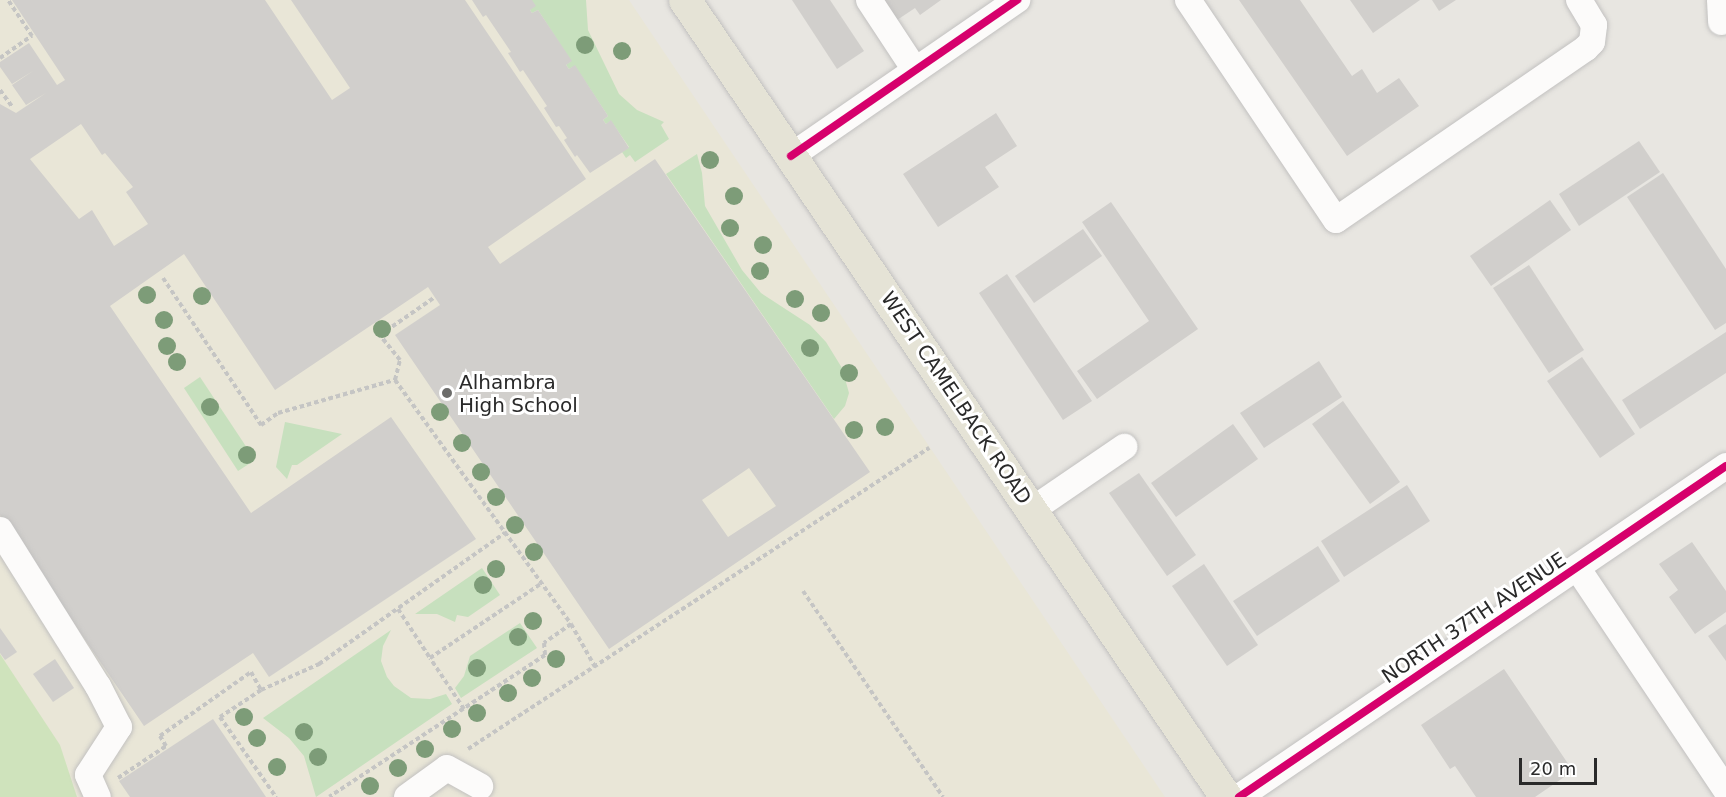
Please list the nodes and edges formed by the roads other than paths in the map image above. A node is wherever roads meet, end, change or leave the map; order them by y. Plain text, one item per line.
1 (685, 0) edge
2 (869, 0) edge
3 (1017, 0) edge
4 (1188, 0) edge
5 (1579, 0) edge
6 (915, 70) junction
7 (791, 156) junction
8 (1124, 447) dead end
9 (1723, 475) edge
10 (1032, 510) junction
11 (0, 530) edge
12 (1578, 569) junction
13 (480, 786) dead end
14 (105, 790) edge
15 (1726, 790) edge
16 (407, 797) edge
17 (1226, 797) edge
18 (1239, 797) edge

1 - 7 main road, WEST CAMELBACK ROAD
2 - 6 street
3 - 6 street
4 - 5 street
6 - 7 street
7 - 10 main road, WEST CAMELBACK ROAD
8 - 10 street
9 - 12 street, NORTH 37TH AVENUE
10 - 17 main road, WEST CAMELBACK ROAD
11 - 14 street
12 - 15 street
12 - 18 street, NORTH 37TH AVENUE
13 - 16 street

